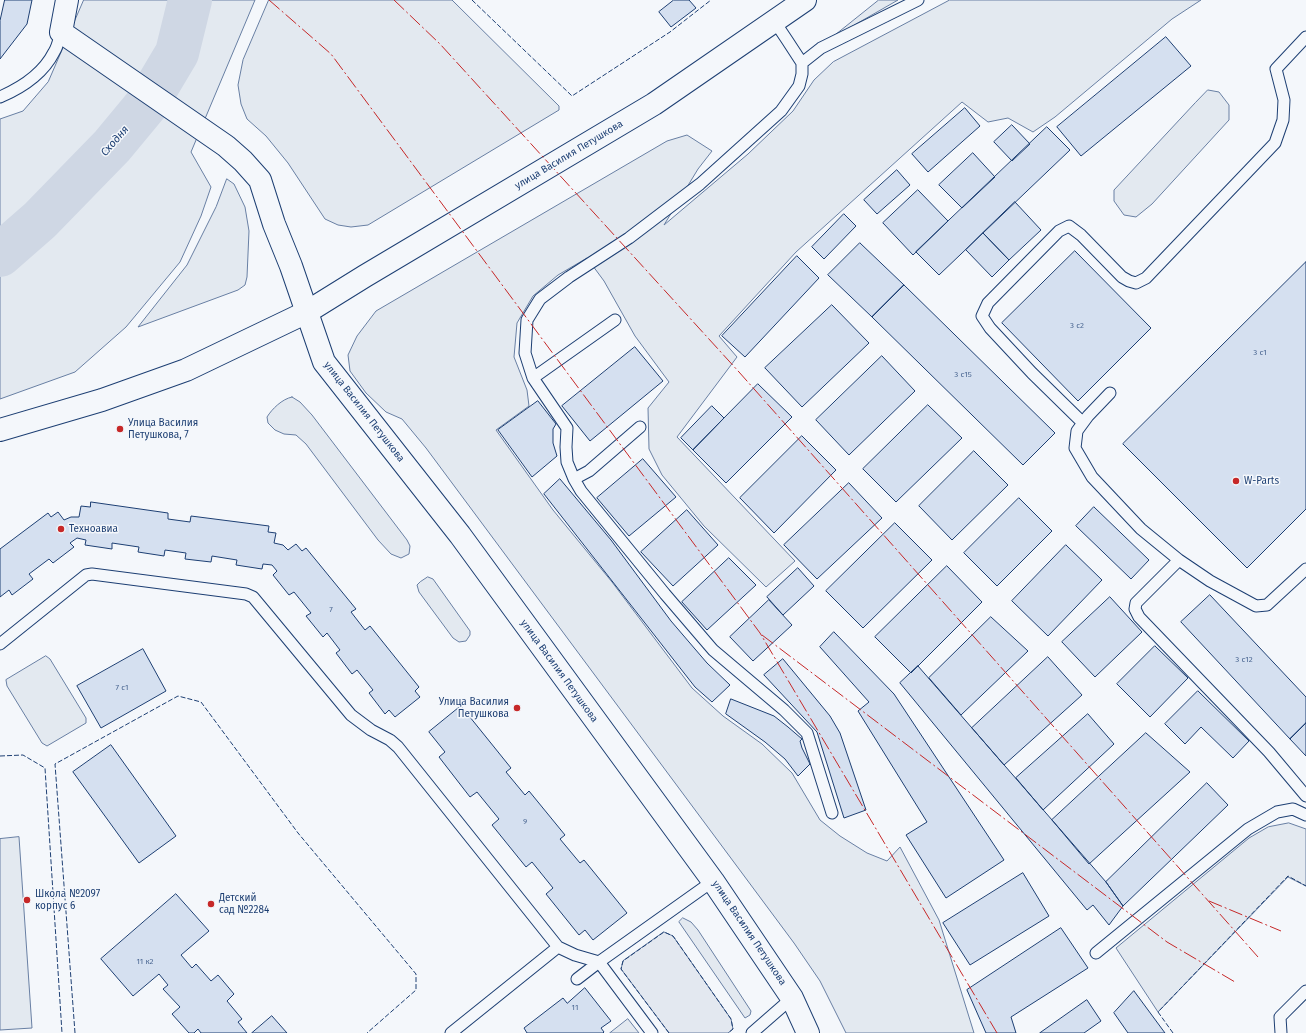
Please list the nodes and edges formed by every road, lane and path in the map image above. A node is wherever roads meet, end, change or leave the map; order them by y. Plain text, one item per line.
1 (67, 0) edge
2 (805, 0) edge
3 (918, 0) edge
4 (775, 22) junction
5 (61, 32) junction
6 (1306, 36) edge
7 (802, 63) junction
8 (0, 97) edge
9 (307, 312) junction
10 (615, 320) dead end
11 (533, 378) junction
12 (1110, 393) dead end
13 (1083, 423) junction
14 (640, 427) dead end
15 (0, 430) edge
16 (574, 479) junction
17 (1178, 560) junction
18 (1306, 568) edge
19 (0, 644) edge
20 (1306, 796) edge
21 (832, 813) dead end
22 (1306, 815) edge
23 (713, 881) junction
24 (558, 947) junction
25 (1096, 953) dead end
26 (598, 962) junction
27 (577, 978) dead end
28 (1306, 991) edge
29 (792, 998) junction
30 (452, 1033) edge
31 (652, 1033) edge
32 (752, 1033) edge
33 (808, 1033) edge
34 (1281, 1033) edge

1 - 5 street
2 - 4 street, улица Василия Петушкова
3 - 7 lane
4 - 7 lane
4 - 9 street, улица Василия Петушкова
5 - 8 lane
5 - 9 street
6 - 13 lane
7 - 11 lane
9 - 15 street, улица Василия Петушкова
9 - 23 street, улица Василия Петушкова
10 - 11 lane
11 - 16 lane
12 - 13 lane
13 - 17 lane
14 - 16 lane
16 - 21 lane
17 - 18 lane
17 - 20 lane
19 - 24 lane
22 - 25 lane
23 - 26 lane
23 - 29 street, улица Василия Петушкова
24 - 26 lane
24 - 30 lane
26 - 27 lane
26 - 31 lane
28 - 34 lane
29 - 32 lane
29 - 33 street, улица Василия Петушкова

